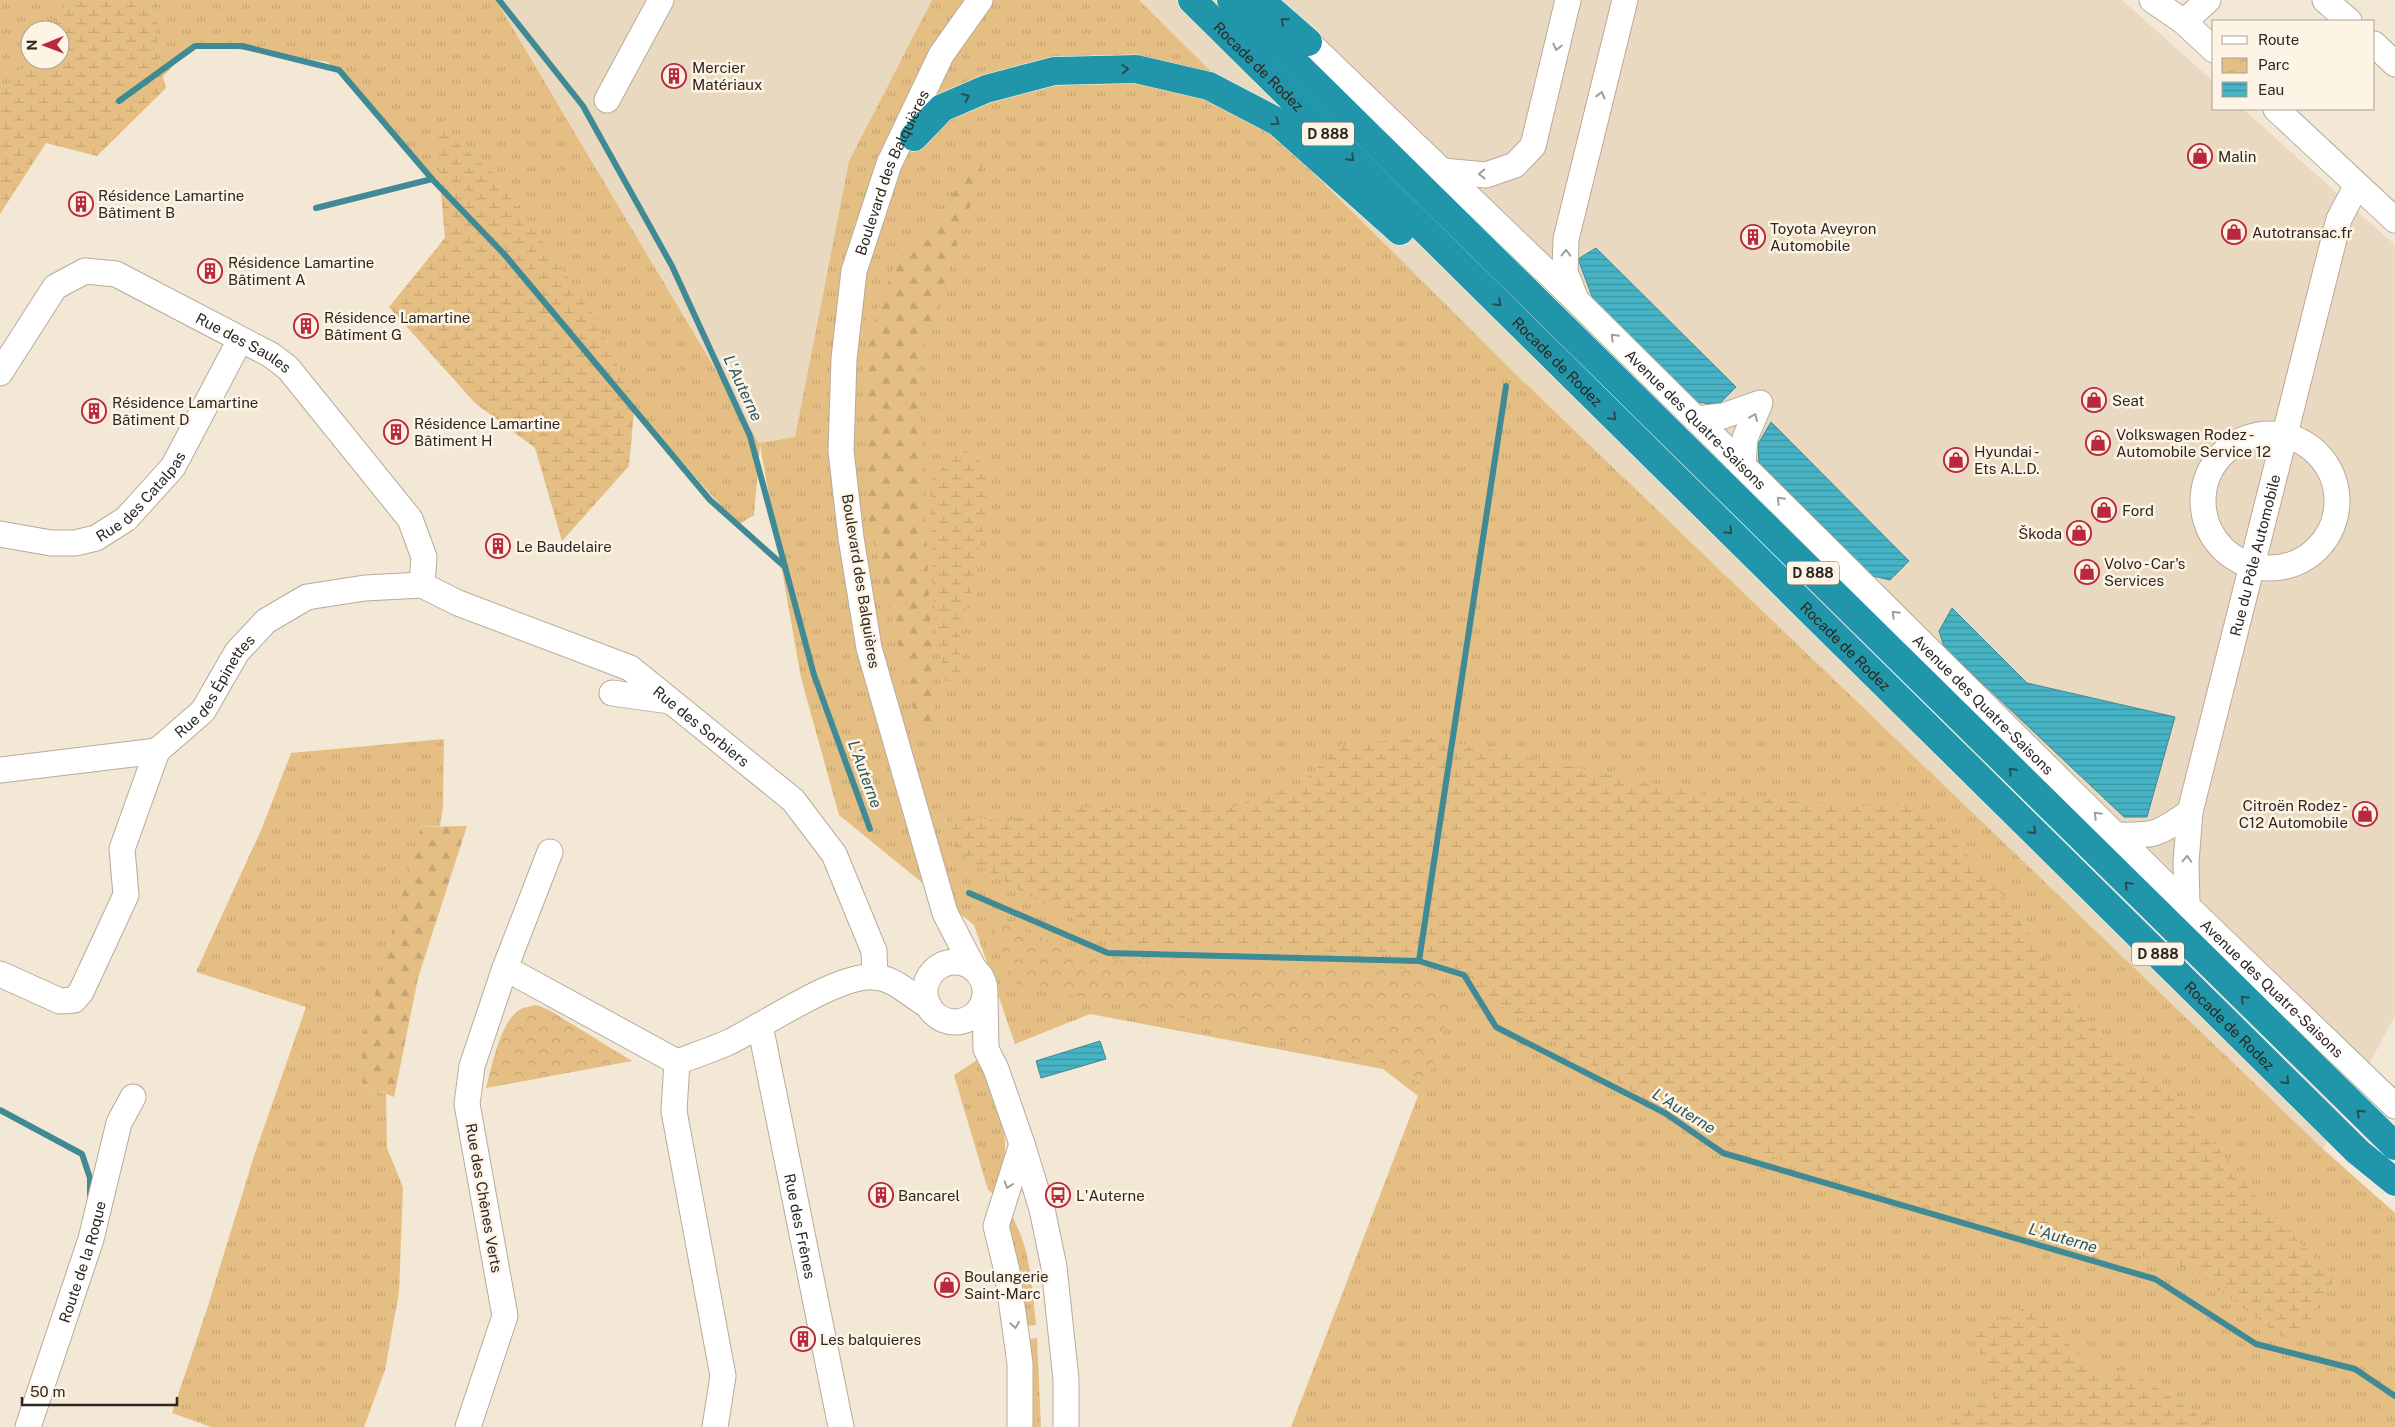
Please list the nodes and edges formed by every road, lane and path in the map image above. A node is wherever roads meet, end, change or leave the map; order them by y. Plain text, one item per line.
1 (661, 0) edge
2 (980, 0) edge
3 (988, 0) edge
4 (1192, 0) edge
5 (1231, 0) edge
6 (1260, 0) edge
7 (1568, 0) edge
8 (1625, 0) edge
9 (2152, 0) edge
10 (2208, 0) edge
11 (2326, 0) edge
12 (2348, 20) edge
13 (2184, 22) junction
14 (1308, 42) joint
15 (2375, 45) edge
16 (2212, 48) edge
17 (2395, 64) edge
18 (607, 100) dead end
19 (2277, 110) edge
20 (914, 137) junction
21 (1443, 171) junction
22 (2357, 185) junction
23 (2395, 220) edge
24 (1463, 269) junction
25 (1576, 300) junction
26 (240, 340) junction
27 (844, 360) junction
28 (0, 373) edge
29 (1696, 418) junction
30 (2285, 435) junction
31 (1743, 464) junction
32 (0, 534) edge
33 (2253, 567) junction
34 (422, 585) junction
35 (612, 694) dead end
36 (670, 701) junction
37 (157, 751) junction
38 (0, 770) edge
39 (2190, 812) junction
40 (2117, 835) junction
41 (550, 852) dead end
42 (2187, 906) junction
43 (945, 913) junction
44 (504, 968) junction
45 (974, 969) junction
46 (933, 972) junction
47 (0, 974) edge
48 (875, 977) junction
49 (902, 987) junction
50 (985, 999) junction
51 (929, 1006) junction
52 (954, 1022) junction
53 (760, 1025) junction
54 (986, 1049) junction
55 (677, 1062) junction
56 (133, 1097) dead end
57 (2395, 1106) edge
58 (1022, 1144) junction
59 (2395, 1146) edge
60 (2395, 1182) edge
61 (28, 1427) edge
62 (468, 1427) edge
63 (715, 1427) edge
64 (841, 1427) edge
65 (1020, 1427) edge
66 (1066, 1427) edge

1 - 18 street
2 - 27 street, Boulevard des Balquières
3 - 20 street, Boulevard des Balquières
4 -> 24 highway, Rocade de Rodez / D 888
59 -> 5 highway, Rocade de Rodez / D 888
14 -> 6 highway
7 -> 21 street
25 -> 8 street, Avenue des Quatre-Saisons
9 - 13 street
10 - 13 street
11 - 12 street
13 - 16 street
14 - 21 street, Avenue des Quatre-Saisons
15 - 17 street
19 - 22 street
20 -> 24 highway
20 - 27 street, Boulevard des Balquières
21 - 25 street, Avenue des Quatre-Saisons
22 - 23 street
22 - 30 street, Rue du Pôle Automobile
24 -> 60 highway, Rocade de Rodez / D 888
29 -> 25 street, Avenue des Quatre-Saisons
26 - 28 street, Rue des Saules
26 - 32 street, Rue des Catalpas
26 - 34 street, Rue des Saules
27 - 43 street, Boulevard des Balquières
29 - 31 street, Avenue des Quatre-Saisons
31 -> 29 street
30 - 33 street, Rue du Pôle Automobile
30 - 33 street
30 - 33 street
40 -> 31 street, Avenue des Quatre-Saisons
33 - 39 street, Rue du Pôle Automobile
34 - 36 street, Rue des Sorbiers
34 - 37 street, Rue des Épinettes
35 - 36 street
36 - 48 street, Rue des Sorbiers
37 - 38 street
37 - 47 street
39 - 40 street
42 -> 39 street, Rue du Pôle Automobile
40 - 42 street, Avenue des Quatre-Saisons
41 - 44 street, Rue des Chênes Verts
42 - 57 street, Avenue des Quatre-Saisons
43 - 45 street, Boulevard des Balquières
43 - 46 street, Boulevard des Balquières
44 - 55 street
44 - 62 street, Rue des Chênes Verts
45 - 46 street
45 - 50 street
46 - 49 street
46 - 51 street
48 - 49 street
48 - 53 street
49 - 51 street
50 - 52 street
50 - 54 street
51 - 52 street
52 - 54 street
53 - 55 street
53 - 64 street, Rue des Frênes
54 - 58 street
55 - 63 street
56 - 61 street, Route de la Roque
58 -> 65 street
58 - 66 street

